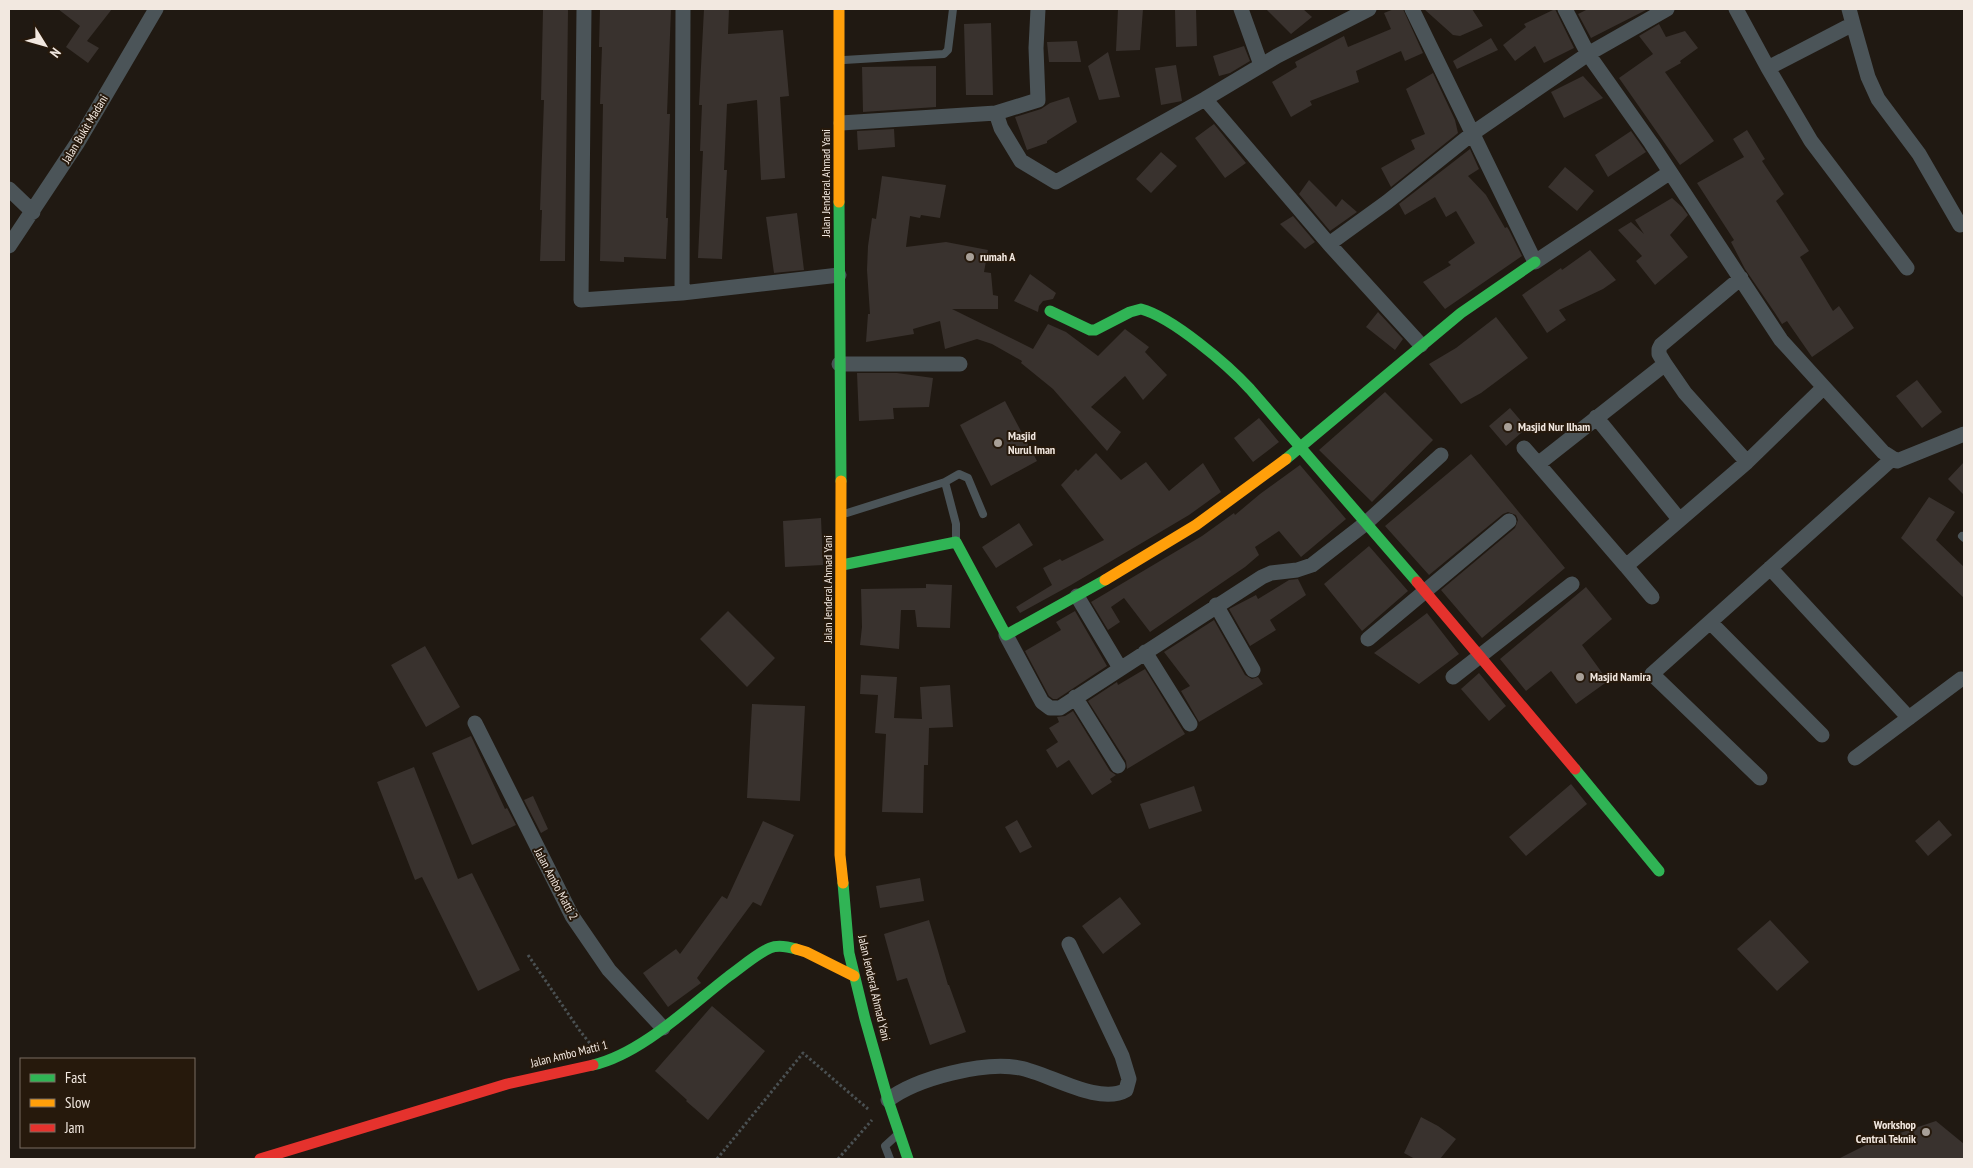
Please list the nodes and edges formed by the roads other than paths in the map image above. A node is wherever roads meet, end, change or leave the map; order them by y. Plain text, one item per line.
1 (156, 9) edge
2 (584, 9) edge
3 (683, 9) edge
4 (839, 9) edge
5 (953, 9) edge
6 (1038, 9) edge
7 (1241, 9) edge
8 (1368, 9) edge
9 (1412, 9) edge
10 (1565, 9) edge
11 (1667, 9) edge
12 (1736, 9) edge
13 (1848, 9) edge
14 (1853, 24) junction
15 (1588, 54) junction
16 (840, 61) junction
17 (1261, 65) junction
18 (1768, 68) junction
19 (1205, 99) junction
20 (996, 113) junction
21 (840, 124) junction
22 (1473, 133) junction
23 (1670, 173) junction
24 (9, 189) edge
25 (32, 212) junction
26 (1960, 225) dead end
27 (1328, 244) junction
28 (9, 246) edge
29 (1535, 262) junction
30 (1907, 268) dead end
31 (840, 275) junction
32 (1740, 278) junction
33 (682, 293) junction
34 (1050, 311) dead end
35 (1421, 345) junction
36 (839, 364) junction
37 (960, 364) dead end
38 (1665, 364) junction
39 (1823, 388) junction
40 (1596, 417) junction
41 (1964, 434) edge
42 (1302, 448) junction
43 (1524, 448) dead end
44 (1441, 456) dead end
45 (1892, 459) junction
46 (1747, 462) junction
47 (1538, 464) junction
48 (945, 482) junction
49 (983, 514) dead end
50 (842, 515) junction
51 (1679, 519) junction
52 (1509, 521) dead end
53 (1366, 523) junction
54 (956, 542) junction
55 (842, 565) junction
56 (1626, 566) junction
57 (1770, 568) junction
58 (1572, 584) dead end
59 (1425, 590) junction
60 (1078, 596) junction
61 (1652, 597) dead end
62 (1216, 605) junction
63 (1710, 622) junction
64 (1006, 635) junction
65 (1368, 639) dead end
66 (1145, 652) junction
67 (1481, 656) junction
68 (1120, 668) junction
69 (1253, 670) dead end
70 (1453, 677) dead end
71 (1961, 679) dead end
72 (1075, 697) junction
73 (1909, 718) junction
74 (476, 723) dead end
75 (1190, 724) dead end
76 (1822, 735) dead end
77 (1855, 758) dead end
78 (1118, 766) dead end
79 (1760, 778) dead end
80 (1659, 871) dead end
81 (1069, 944) dead end
82 (854, 976) junction
83 (663, 1028) junction
84 (888, 1100) junction
85 (899, 1133) junction
86 (260, 1159) edge
87 (890, 1159) edge
88 (908, 1159) edge

1 - 25 street, Jalan Bukit Madani
2 - 33 street
3 - 33 street
4 - 16 main road, Jalan Jenderal Ahmad Yani
5 - 16 lane
6 - 20 street
7 - 17 street
8 - 17 street
9 - 22 street
10 - 15 street
11 - 15 street
12 - 18 street
13 - 14 street
14 - 18 street
14 - 26 street
15 - 22 street
15 - 23 street
16 - 21 main road, Jalan Jenderal Ahmad Yani
17 - 19 street
18 - 30 street
19 - 20 street
19 - 27 street
20 - 21 street
21 - 31 main road, Jalan Jenderal Ahmad Yani
22 - 27 street
22 - 29 street
23 - 29 street
23 - 32 street
24 - 25 street
25 - 28 street, Jalan Bukit Madani
27 - 35 street
29 - 35 main road
31 - 33 street
31 - 36 main road, Jalan Jenderal Ahmad Yani
32 - 38 street
32 - 39 street
34 - 42 main road
35 - 42 main road
36 - 37 street
36 - 50 main road, Jalan Jenderal Ahmad Yani
38 - 40 street
38 - 46 street
39 - 45 street
39 - 46 street
40 - 47 street
40 - 51 street
41 - 45 street
42 - 53 main road
42 - 60 main road
43 - 47 street
44 - 53 street
45 - 57 street
46 - 51 street
47 - 56 street
48 - 49 lane
48 - 50 lane
48 - 54 lane
50 - 55 main road, Jalan Jenderal Ahmad Yani
51 - 56 street
52 - 59 street
53 - 59 main road
53 - 62 street
54 - 55 main road
54 - 64 main road
55 - 82 main road, Jalan Jenderal Ahmad Yani
56 - 61 street
57 - 63 street
57 - 73 street
58 - 67 street
59 - 65 street
59 - 67 main road
60 - 64 main road
60 - 68 street
62 - 66 street
62 - 69 street
63 - 76 street
63 - 79 street
64 - 72 street
66 - 68 street
66 - 75 street
67 - 70 street
67 - 80 main road
68 - 72 street
71 - 73 street
72 - 78 street
73 - 77 street
74 - 83 street, Jalan Ambo Matti 2
81 - 84 street
82 - 83 main road, Jalan Ambo Matti 1
82 - 84 main road, Jalan Jenderal Ahmad Yani
83 - 86 main road, Jalan Ambo Matti 1
84 - 85 main road, Jalan Jenderal Ahmad Yani
85 - 87 lane
85 - 88 main road, Jalan Jenderal Ahmad Yani

